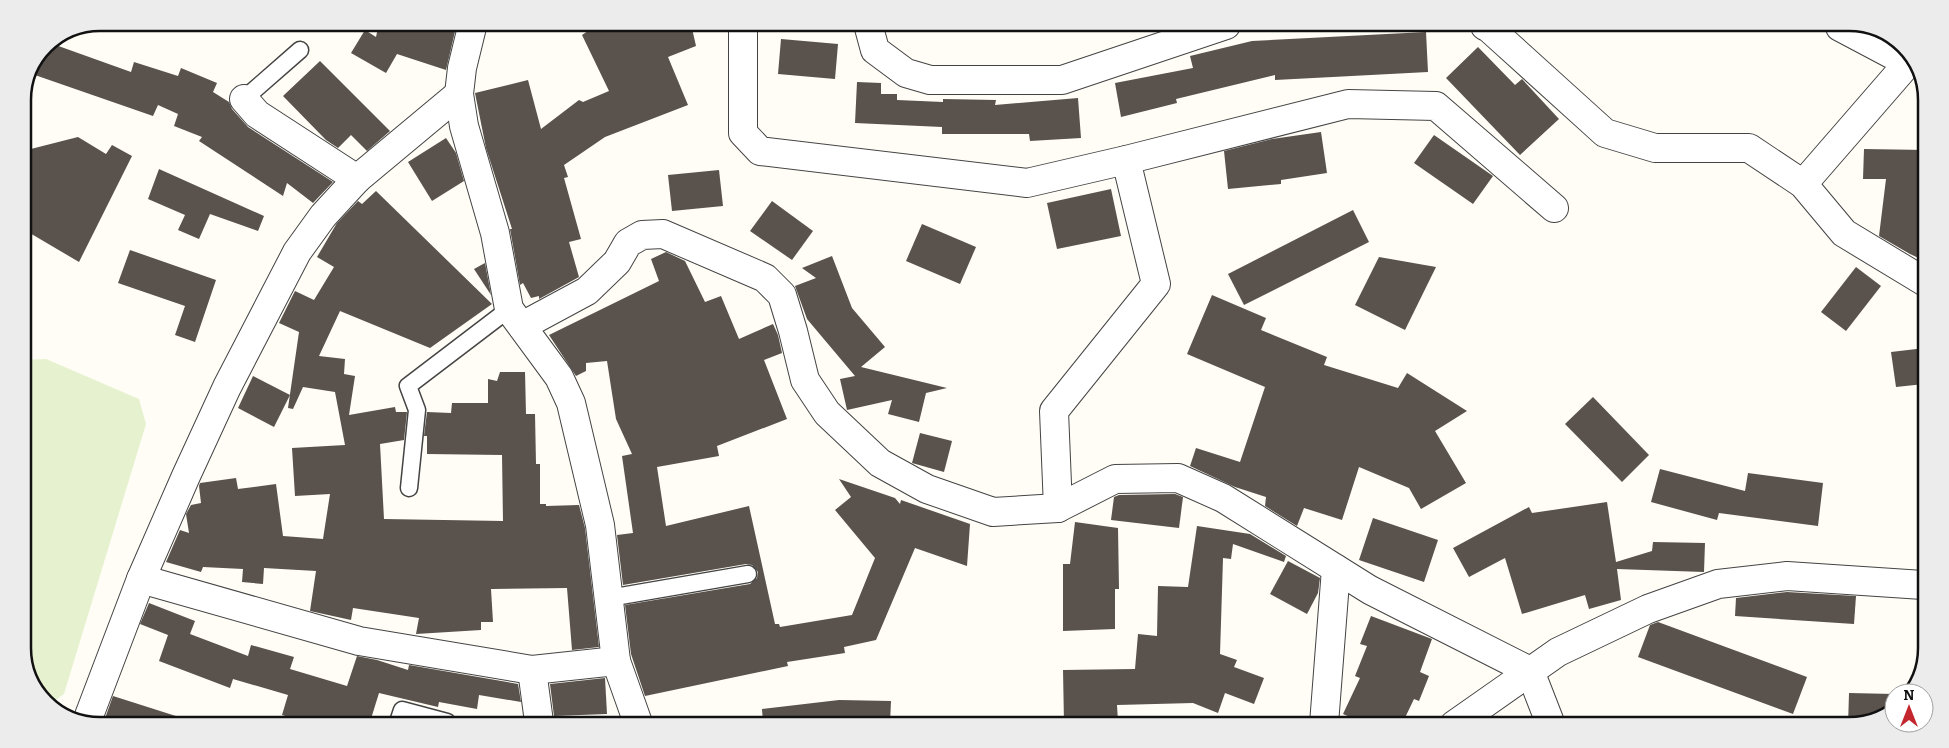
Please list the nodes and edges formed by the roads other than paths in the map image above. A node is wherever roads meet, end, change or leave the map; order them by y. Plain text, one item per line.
1 (470, 31) edge
2 (743, 31) edge
3 (870, 31) edge
4 (1208, 31) edge
5 (1492, 31) edge
6 (1849, 31) edge
7 (300, 50) dead end
8 (1900, 54) edge
9 (1907, 63) edge
10 (459, 94) junction
11 (244, 99) joint
12 (1126, 160) junction
13 (357, 179) junction
14 (1802, 184) junction
15 (1554, 208) dead end
16 (1918, 278) edge
17 (516, 317) junction
18 (409, 488) dead end
19 (1058, 508) junction
20 (1336, 569) junction
21 (748, 574) dead end
22 (141, 579) junction
23 (1918, 585) edge
24 (609, 598) junction
25 (616, 661) junction
26 (532, 670) junction
27 (1530, 671) junction
28 (89, 716) edge
29 (400, 717) edge
30 (428, 717) edge
31 (538, 717) edge
32 (636, 717) edge
33 (1325, 717) edge
34 (1464, 717) edge
35 (1548, 717) edge

1 - 10 street
2 - 12 street
3 - 4 street
5 - 14 street
6 - 8 street
7 - 11 lane
9 - 14 street
10 - 13 street
10 - 17 street
11 - 13 street
12 - 15 street
12 - 19 street
13 - 22 street
14 - 16 street
17 - 18 lane
17 - 19 street
17 - 24 street
19 - 20 street
20 - 27 street
20 - 33 street
21 - 24 lane
22 - 26 street
22 - 28 street
23 - 27 street
24 - 25 street
25 - 26 street
25 - 32 street
26 - 31 street
27 - 34 street
27 - 35 street
29 - 30 lane

